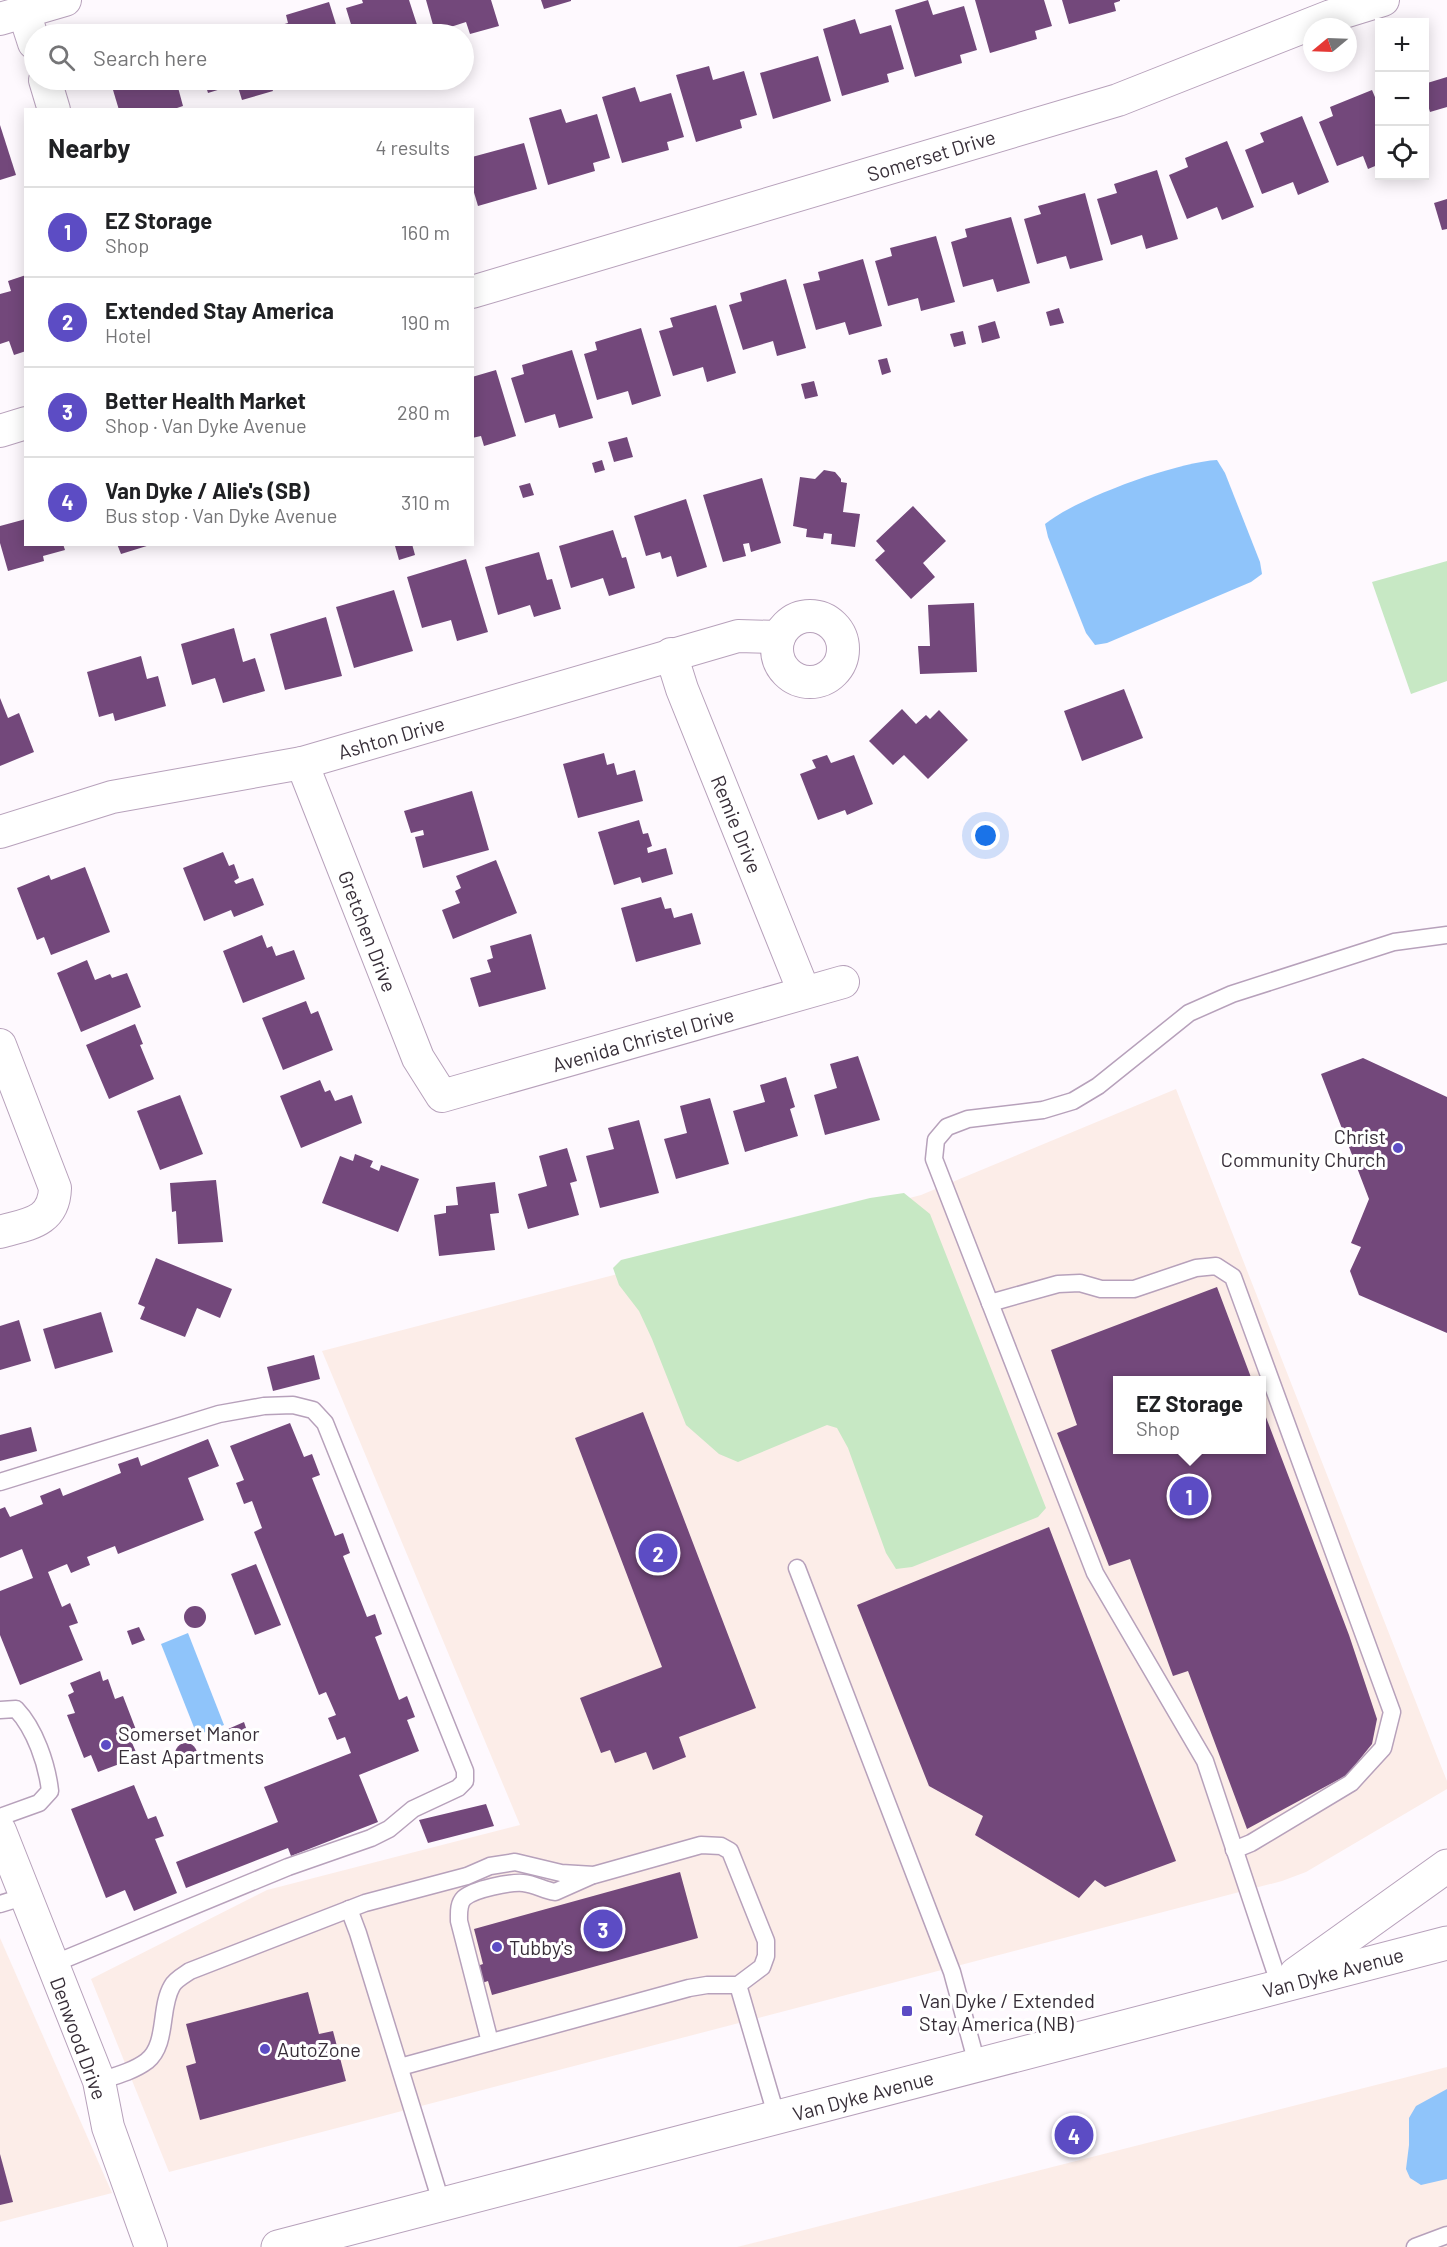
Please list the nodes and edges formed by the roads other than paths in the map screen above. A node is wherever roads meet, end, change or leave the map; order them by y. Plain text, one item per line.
1 (65, 0) edge
2 (1383, 0) edge
3 (12, 16) edge
4 (24, 31) edge
5 (48, 90) edge
6 (53, 108) edge
7 (474, 291) edge
8 (24, 424) edge
9 (0, 431) edge
10 (779, 637) dead end
11 (671, 654) junction
12 (302, 763) junction
13 (0, 832) edge
14 (1447, 935) edge
15 (843, 982) dead end
16 (804, 992) junction
17 (0, 1045) edge
18 (442, 1096) joint
19 (0, 1232) edge
20 (990, 1303) junction
21 (0, 1482) edge
22 (797, 1568) dead end
23 (0, 1710) edge
24 (0, 1817) edge
25 (0, 1831) edge
26 (1234, 1850) junction
27 (1447, 1866) edge
28 (594, 1875) junction
29 (13, 1900) edge
30 (349, 1909) junction
31 (1438, 1951) edge
32 (53, 1965) junction
33 (738, 1985) junction
34 (1280, 1986) junction
35 (490, 2042) junction
36 (977, 2064) junction
37 (400, 2067) junction
38 (99, 2081) junction
39 (777, 2118) junction
40 (442, 2205) junction
41 (1447, 2235) edge
42 (152, 2247) edge
43 (278, 2247) edge
44 (1415, 2247) edge

1 - 3 street
2 - 7 street, Somerset Drive
3 - 4 street
5 - 6 street
8 - 9 street
10 - 11 street, Ashton Drive
11 - 12 street, Ashton Drive
11 - 16 street, Remie Drive
12 - 13 street, Ashton Drive
12 - 18 street, Gretchen Drive
14 - 20 lane
15 - 16 street, Avenida Christel Drive
16 - 18 street, Avenida Christel Drive
17 - 19 street
20 - 26 lane
20 - 26 lane
21 - 32 lane
22 - 36 lane
23 - 24 lane
25 - 29 street, Denwood Drive
26 - 34 lane
27 - 34 main road
28 - 30 lane
28 - 33 lane
28 - 35 lane
29 - 32 street, Denwood Drive
30 - 37 lane
30 - 38 lane
31 - 34 main road, Van Dyke Avenue
32 - 38 street, Denwood Drive
33 - 35 lane
33 - 39 lane
34 - 36 main road, Van Dyke Avenue
35 - 37 lane
36 - 39 main road, Van Dyke Avenue
37 - 40 lane
38 - 42 street, Denwood Drive
39 - 40 main road, Van Dyke Avenue
40 - 43 main road, Van Dyke Avenue
41 - 44 lane

